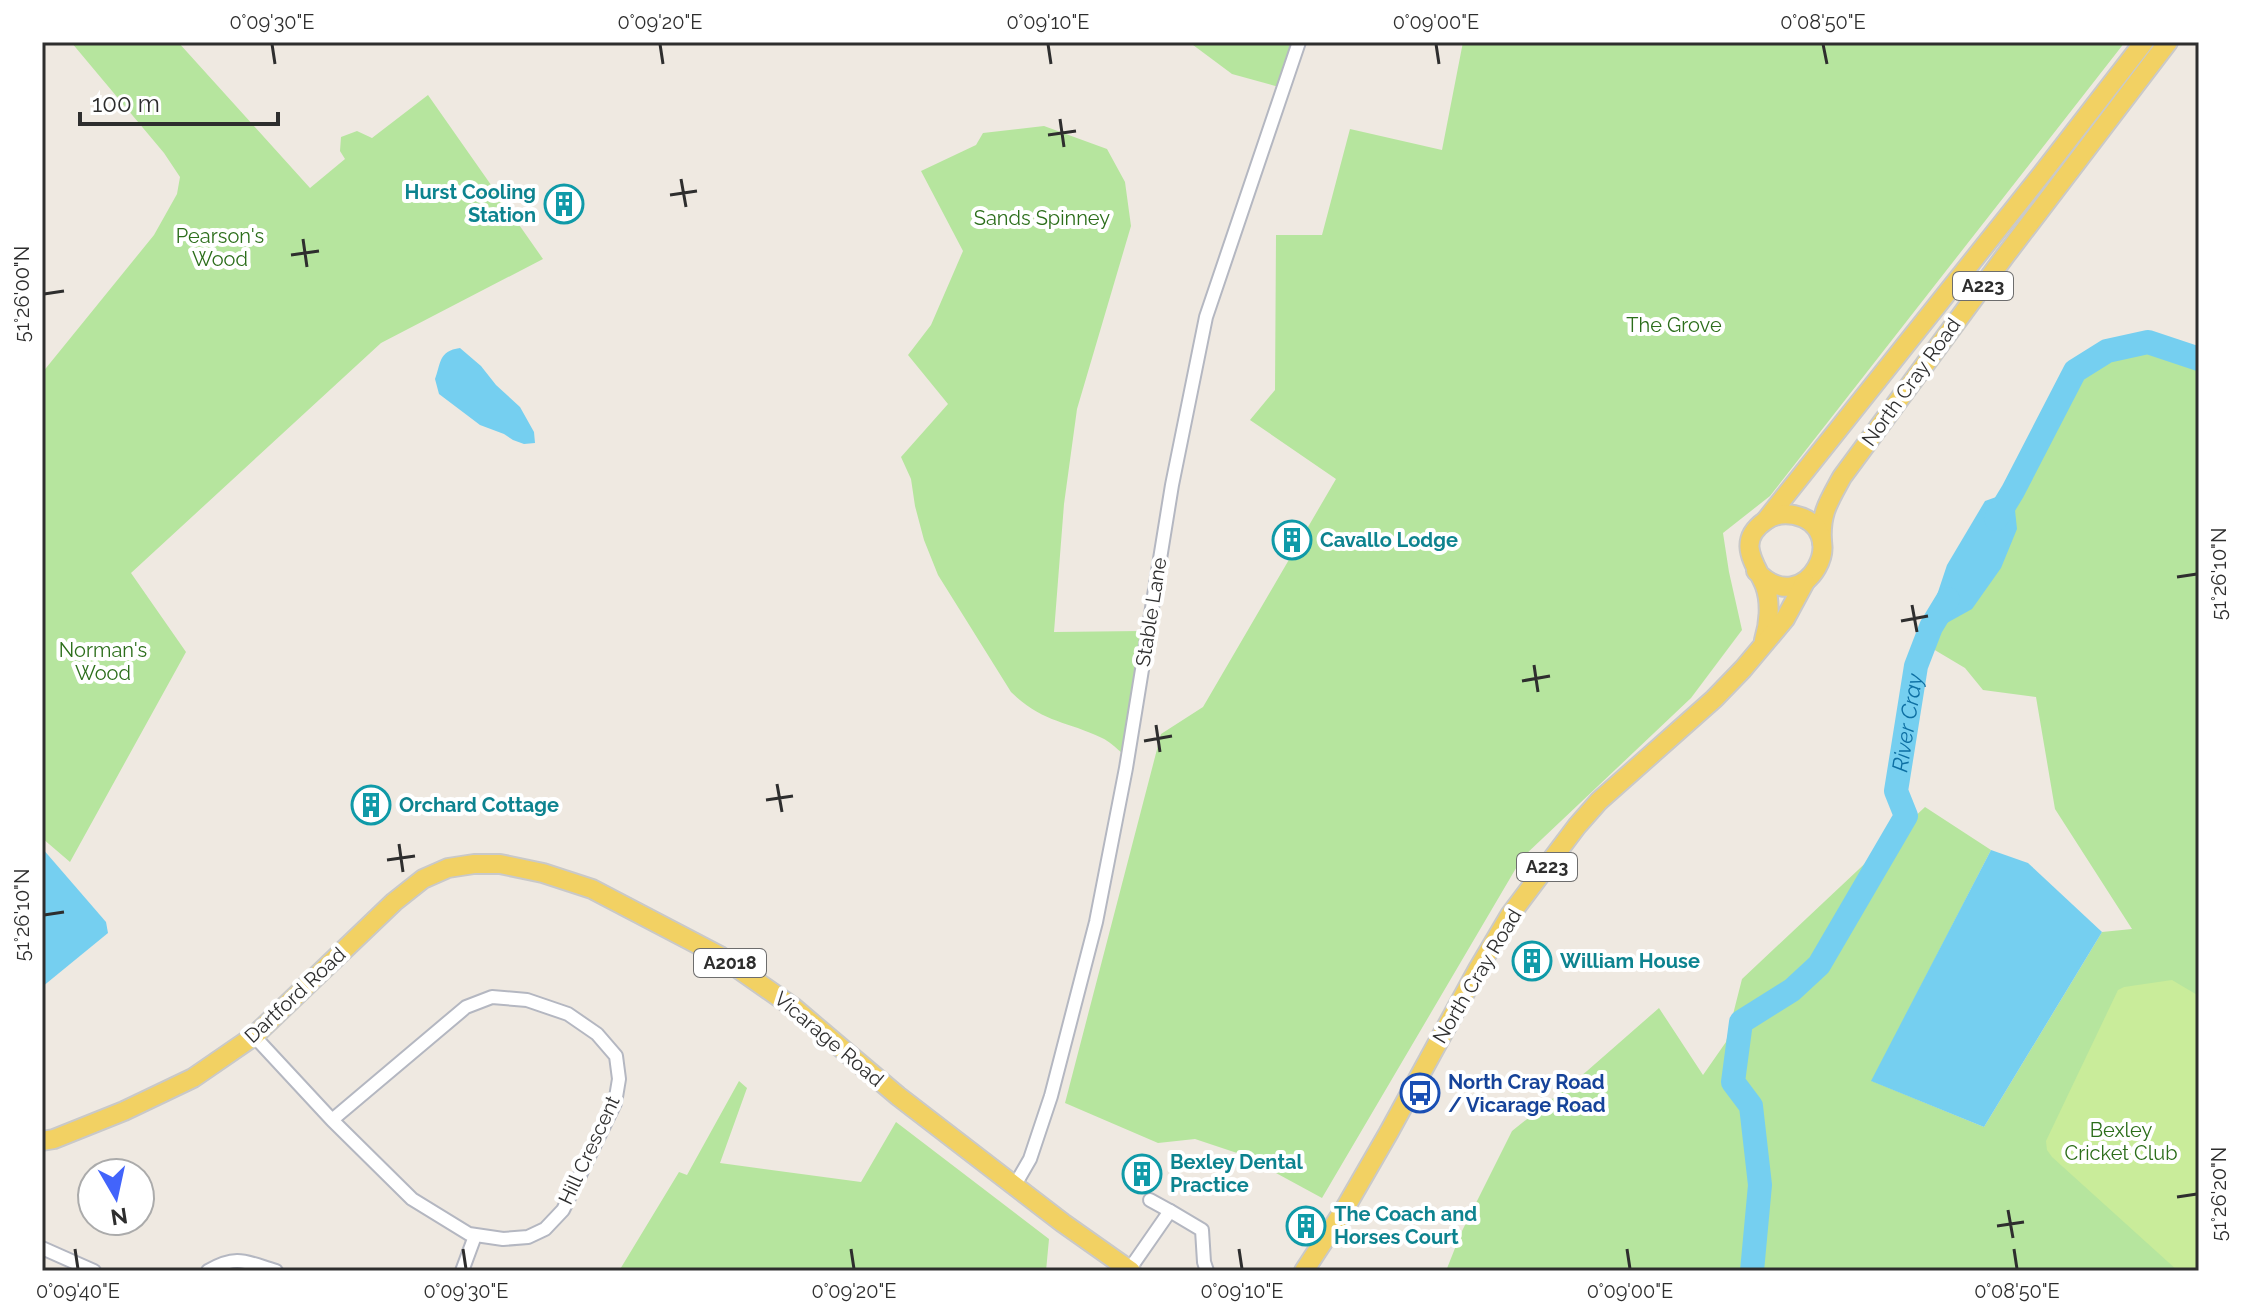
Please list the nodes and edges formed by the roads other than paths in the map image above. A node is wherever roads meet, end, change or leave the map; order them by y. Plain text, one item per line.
1 (1299, 42) edge
2 (2144, 42) edge
3 (2168, 42) edge
4 (1766, 520) junction
5 (1822, 542) junction
6 (1756, 571) junction
7 (1805, 582) junction
8 (1762, 647) junction
9 (448, 868) joint
10 (254, 1036) junction
11 (332, 1120) junction
12 (42, 1141) edge
13 (1015, 1185) junction
14 (1150, 1200) dead end
15 (1170, 1211) junction
16 (475, 1236) junction
17 (42, 1248) edge
18 (1130, 1270) edge
19 (94, 1271) edge
20 (208, 1271) edge
21 (276, 1271) edge
22 (462, 1271) edge
23 (1207, 1271) edge
24 (1304, 1271) edge

1 - 13 street, Stable Lane
2 - 4 main road, North Cray Road / A223
3 - 5 main road, North Cray Road / A223
4 - 5 main road
4 - 6 main road, A223
5 - 7 main road, A223
6 - 7 main road
6 - 8 main road, A223
7 - 8 main road, A223
8 - 24 main road, North Cray Road / A223
9 - 10 main road, Dartford Road / A2018
9 - 13 main road, Vicarage Road / A2018
10 - 11 street, Hill Crescent
10 - 12 main road, Dartford Road / A2018
11 - 16 street, Hill Crescent
11 - 16 street, Hill Crescent
13 - 18 main road, Vicarage Road / A2018
14 - 15 street
15 - 18 street
15 - 23 street
16 - 22 street
17 - 19 street
20 - 21 street

